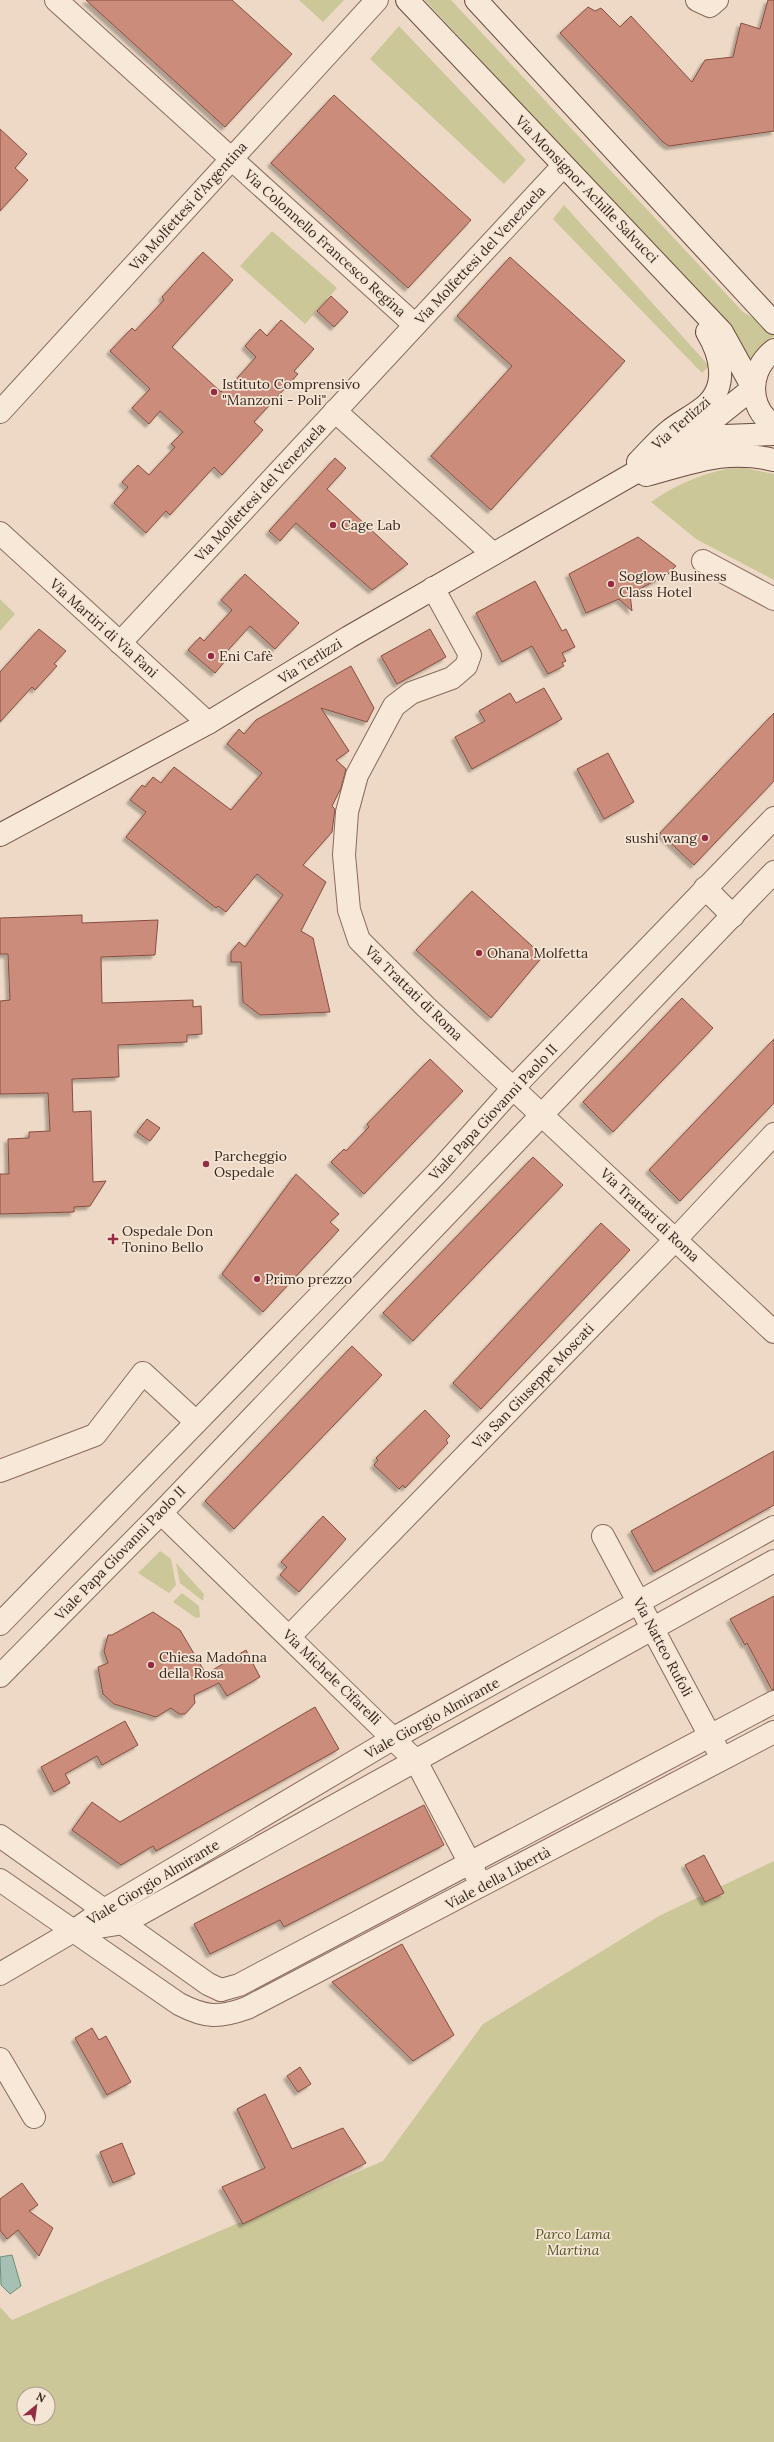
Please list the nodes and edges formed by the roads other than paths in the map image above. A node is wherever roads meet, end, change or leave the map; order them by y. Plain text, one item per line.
1 (56, 0) edge
2 (377, 0) edge
3 (407, 0) edge
4 (476, 0) edge
5 (696, 0) edge
6 (717, 0) edge
7 (232, 159) junction
8 (563, 166) junction
9 (683, 290) junction
10 (773, 319) edge
11 (415, 325) junction
12 (774, 350) edge
13 (753, 388) junction
14 (335, 411) junction
15 (0, 412) edge
16 (774, 426) edge
17 (774, 434) edge
18 (678, 448) junction
19 (774, 460) edge
20 (618, 482) junction
21 (0, 533) edge
22 (493, 554) junction
23 (703, 561) dead end
24 (432, 588) junction
25 (774, 599) edge
26 (120, 643) junction
27 (208, 724) junction
28 (774, 818) edge
29 (0, 835) edge
30 (774, 872) edge
31 (705, 888) junction
32 (733, 916) junction
33 (514, 1087) junction
34 (543, 1114) junction
35 (774, 1134) edge
36 (676, 1239) junction
37 (328, 1288) junction
38 (353, 1311) junction
39 (774, 1332) edge
40 (213, 1406) junction
41 (196, 1422) junction
42 (239, 1430) junction
43 (0, 1471) edge
44 (160, 1513) junction
45 (774, 1527) edge
46 (603, 1536) dead end
47 (774, 1562) edge
48 (638, 1602) junction
49 (0, 1624) edge
50 (653, 1629) junction
51 (290, 1636) junction
52 (0, 1676) edge
53 (774, 1702) edge
54 (774, 1732) edge
55 (710, 1736) junction
56 (394, 1738) junction
57 (722, 1759) junction
58 (416, 1760) junction
59 (0, 1836) edge
60 (470, 1862) junction
61 (0, 1880) edge
62 (482, 1886) junction
63 (104, 1910) junction
64 (124, 1923) junction
65 (75, 1930) junction
66 (0, 1974) edge
67 (222, 1990) junction
68 (218, 2016) junction
69 (0, 2059) edge
70 (34, 2117) dead end

1 - 7 street, Via Colonnello Francesco Regina
2 - 7 street, Via Molfettesi d'Argentina
3 - 8 street, Via Monsignor Achille Salvucci
4 - 10 street
5 - 6 street
7 - 11 street, Via Colonnello Francesco Regina
7 - 15 street, Via Molfettesi d'Argentina
8 - 9 street, Via Monsignor Achille Salvucci
8 - 11 street, Via Molfettesi del Venezuela
9 - 13 street, Via Monsignor Achille Salvucci
9 - 20 street, Via Terlizzi
11 - 14 street, Via Molfettesi del Venezuela
12 - 13 street
13 - 16 street, Via Monsignor Achille Salvucci
13 - 18 street, Via Terlizzi
14 - 22 street
14 - 26 street, Via Molfettesi del Venezuela
17 - 18 street, Via Terlizzi
18 - 20 street, Via Terlizzi
19 - 20 street, Via Terlizzi
20 - 22 street, Via Terlizzi
21 - 26 street, Via Martiri di Via Fani
22 - 24 street, Via Terlizzi
23 - 25 street
24 - 27 street, Via Terlizzi
24 - 33 street, Via Trattati di Roma
26 - 27 street, Via Martiri di Via Fani
27 - 29 street, Via Terlizzi
28 - 31 street, Viale Papa Giovanni Paolo II
30 - 32 street, Viale Papa Giovanni Paolo II
31 - 32 street
31 - 33 street, Viale Papa Giovanni Paolo II
32 - 34 street, Viale Papa Giovanni Paolo II
33 - 34 street, Via Trattati di Roma
33 - 37 street, Viale Papa Giovanni Paolo II
34 - 36 street, Via Trattati di Roma
34 - 38 street, Viale Papa Giovanni Paolo II
35 - 36 street, Via San Giuseppe Moscati
36 - 39 street, Via Trattati di Roma
36 - 51 street, Via San Giuseppe Moscati
37 - 38 street
37 - 40 street, Viale Papa Giovanni Paolo II
38 - 42 street, Viale Papa Giovanni Paolo II
40 - 41 street, Viale Papa Giovanni Paolo II
40 - 42 street
41 - 43 street
41 - 49 street, Viale Papa Giovanni Paolo II
42 - 44 street, Viale Papa Giovanni Paolo II
44 - 51 street, Via Michele Cifarelli
44 - 52 street, Viale Papa Giovanni Paolo II
45 - 48 street, Viale Giorgio Almirante
46 - 48 street, Via Natteo Rufoli
47 - 50 street, Viale Giorgio Almirante
48 - 50 street, Via Natteo Rufoli
48 - 56 street, Viale Giorgio Almirante
50 - 55 street, Via Natteo Rufoli
50 - 58 street, Viale Giorgio Almirante
51 - 56 street, Via Michele Cifarelli
53 - 55 street, Viale della Libertà
54 - 57 street, Viale della Libertà
55 - 57 street, Via Natteo Rufoli
55 - 60 street, Viale della Libertà
56 - 58 street, Via Michele Cifarelli
56 - 63 street, Viale Giorgio Almirante
57 - 62 street, Viale della Libertà
58 - 60 street, Via Michele Cifarelli
58 - 64 street, Viale Giorgio Almirante
59 - 63 street
60 - 62 street, Via Michele Cifarelli
60 - 67 street, Viale della Libertà
61 - 65 street
62 - 68 street, Viale della Libertà
63 - 64 street
63 - 65 street, Viale Giorgio Almirante
64 - 65 street, Viale Giorgio Almirante
64 - 67 street
65 - 66 street
65 - 68 street
67 - 68 street
69 - 70 street

